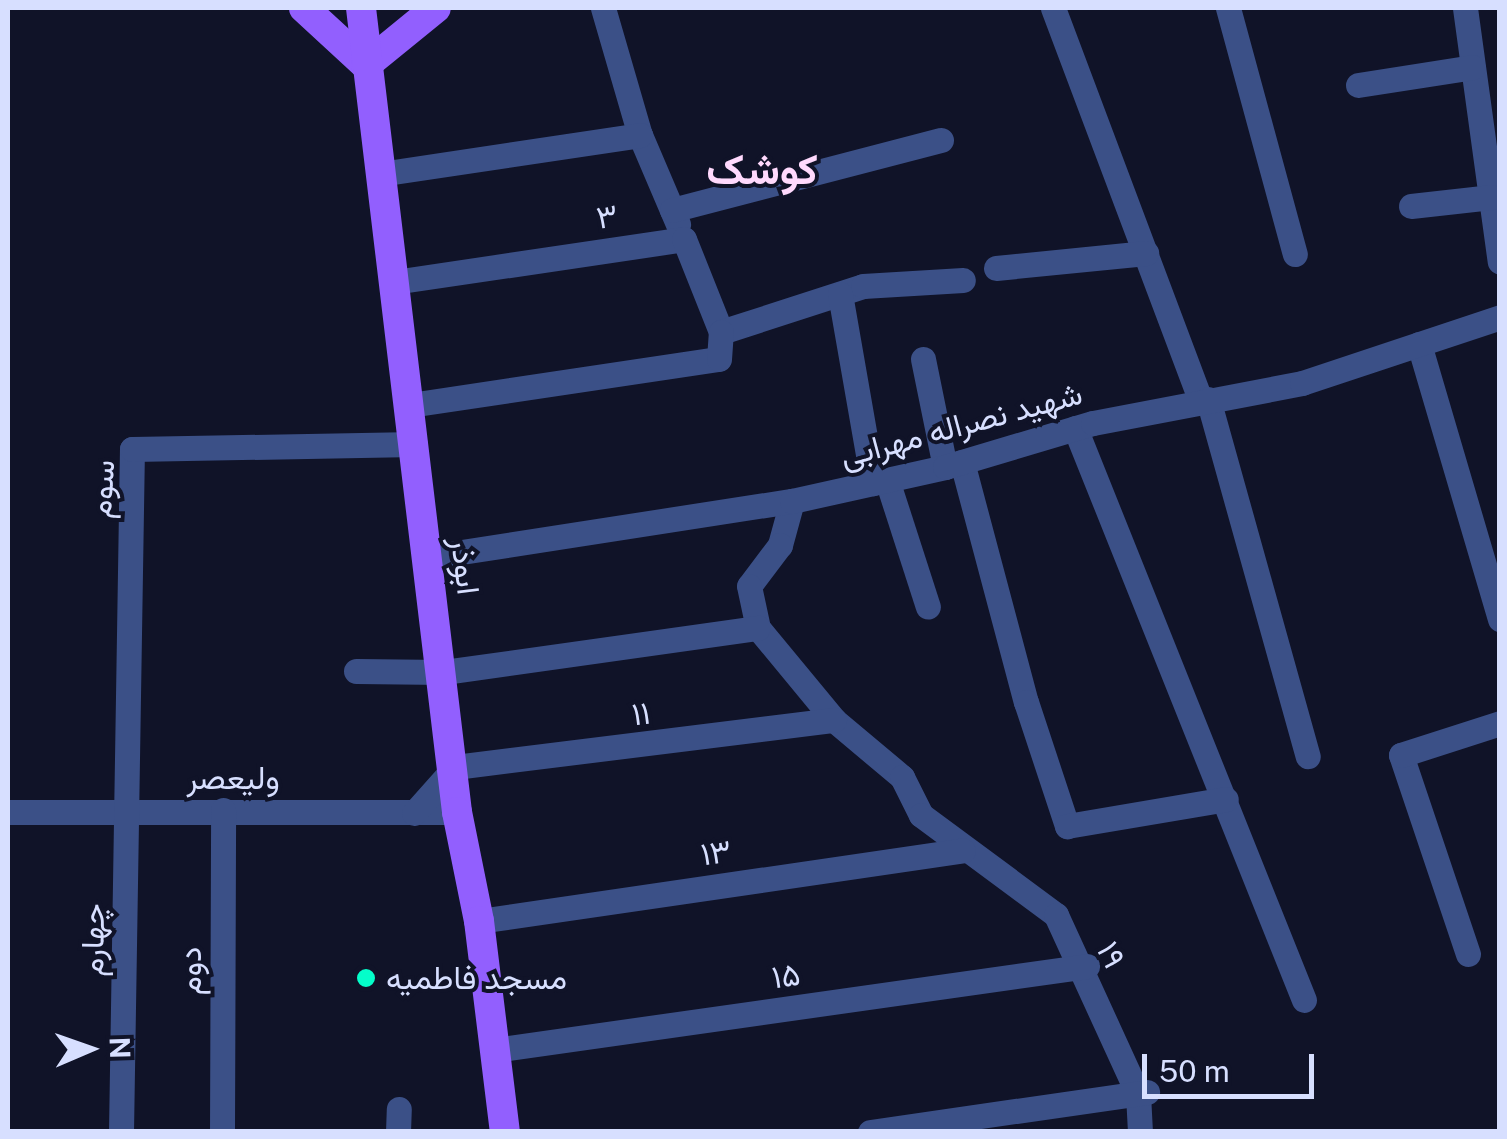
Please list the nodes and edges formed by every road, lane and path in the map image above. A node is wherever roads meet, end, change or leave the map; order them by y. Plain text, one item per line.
1 (304, 8) edge
2 (361, 8) edge
3 (436, 8) edge
4 (603, 8) edge
5 (1053, 8) edge
6 (1228, 8) edge
7 (1466, 8) edge
8 (366, 65) junction
9 (1474, 67) junction
10 (1358, 85) dead end
11 (1491, 130) edge
12 (640, 135) junction
13 (941, 140) dead end
14 (380, 174) junction
15 (1490, 197) junction
16 (1411, 206) dead end
17 (672, 210) junction
18 (684, 239) junction
19 (1146, 253) junction
20 (1295, 254) dead end
21 (1500, 262) edge
22 (996, 268) dead end
23 (962, 280) dead end
24 (394, 282) junction
25 (840, 294) junction
26 (1500, 316) edge
27 (721, 332) junction
28 (1419, 344) junction
29 (923, 359) dead end
30 (1204, 399) junction
31 (410, 405) junction
32 (1074, 428) junction
33 (415, 444) junction
34 (953, 465) junction
35 (880, 481) junction
36 (792, 500) junction
37 (429, 557) junction
38 (928, 608) dead end
39 (1500, 619) edge
40 (758, 628) junction
41 (356, 671) dead end
42 (444, 672) junction
43 (834, 720) junction
44 (1500, 723) edge
45 (1308, 756) dead end
46 (455, 767) junction
47 (1226, 799) junction
48 (223, 810) junction
49 (128, 811) junction
50 (8, 812) edge
51 (458, 812) junction
52 (414, 813) junction
53 (963, 850) junction
54 (479, 920) junction
55 (1468, 954) dead end
56 (1083, 966) junction
57 (1304, 1000) dead end
58 (494, 1050) junction
59 (1142, 1093) junction
60 (121, 1132) edge
61 (222, 1132) edge
62 (505, 1132) edge
63 (870, 1132) edge
64 (1140, 1132) edge
65 (1157, 1132) edge

1 - 8 main road
2 - 8 main road, ابوذر
3 - 8 main road
4 - 12 street
5 - 19 street
6 - 20 street
7 - 9 street
8 - 14 main road, ابوذر
9 - 10 street
9 - 11 street
11 - 15 street
12 - 14 street
12 - 17 street
13 - 17 street
14 - 24 main road, ابوذر
15 - 16 street
15 - 21 street
17 - 18 street
18 - 24 street, ۳
18 - 27 street
19 - 22 street
19 - 30 street
23 - 25 street
24 - 31 main road, ابوذر
25 - 27 street
25 - 35 street
26 - 28 street, شهید نصراله مهرابی
27 - 31 street
28 - 30 street, شهید نصراله مهرابی
28 - 39 street
29 - 34 street
30 - 32 street, شهید نصراله مهرابی
30 - 45 street
31 - 33 main road, ابوذر
32 - 34 street, شهید نصراله مهرابی
32 - 47 street
33 - 37 main road, ابوذر
33 - 49 street, سوم
34 - 35 street, شهید نصراله مهرابی
34 - 47 street
35 - 36 street, شهید نصراله مهرابی
35 - 38 street
36 - 37 street, شهید نصراله مهرابی
36 - 40 street
37 - 42 main road, ابوذر
40 - 42 street
40 - 43 street, ۱۹
41 - 42 street
42 - 46 main road, ابوذر
43 - 46 street, ۱۱
43 - 53 street, ۱۹
44 - 55 street
46 - 51 main road, ابوذر
46 - 52 street
47 - 57 street
48 - 49 street, ولیعصر
48 - 52 street, ولیعصر
48 - 61 street, دوم
49 - 50 street, ولیعصر
49 - 60 street, چهارم
51 - 52 street, ولیعصر
51 - 54 main road, ابوذر
53 - 54 street, ۱۳
53 - 56 street, ۱۹
54 - 58 main road, ابوذر
56 - 58 street, ۱۵
56 - 59 street, ۱۹
58 - 62 main road, ابوذر
59 - 63 street
59 - 64 street, ۱۹
59 - 65 street

